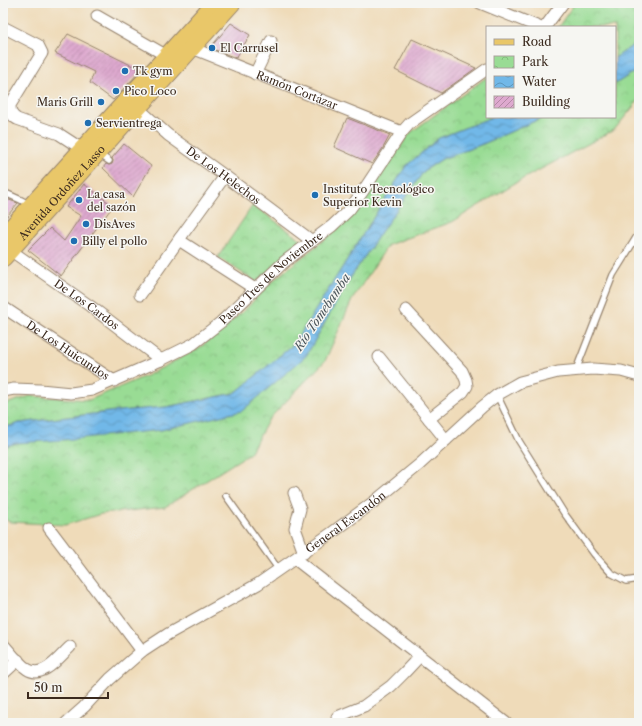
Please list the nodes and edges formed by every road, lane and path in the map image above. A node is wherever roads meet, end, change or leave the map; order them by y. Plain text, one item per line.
1 (215, 3) edge
2 (232, 3) edge
3 (480, 3) edge
4 (563, 3) edge
5 (97, 16) dead end
6 (537, 26) edge
7 (546, 26) edge
8 (3, 27) edge
9 (271, 41) dead end
10 (192, 48) junction
11 (167, 56) junction
12 (486, 70) edge
13 (255, 74) junction
14 (138, 108) junction
15 (402, 132) junction
16 (96, 154) junction
17 (225, 176) junction
18 (3, 192) edge
19 (31, 206) junction
20 (639, 233) edge
21 (180, 238) junction
22 (312, 241) junction
23 (5, 248) edge
24 (255, 289) junction
25 (140, 295) dead end
26 (3, 307) edge
27 (406, 310) dead end
28 (379, 357) dead end
29 (162, 360) junction
30 (576, 371) junction
31 (639, 376) edge
32 (114, 381) junction
33 (3, 391) edge
34 (497, 395) junction
35 (430, 419) junction
36 (446, 440) junction
37 (294, 494) dead end
38 (226, 496) dead end
39 (49, 528) dead end
40 (299, 556) junction
41 (280, 570) junction
42 (639, 579) edge
43 (3, 644) edge
44 (70, 647) dead end
45 (142, 651) junction
46 (420, 656) junction
47 (18, 660) junction
48 (3, 674) edge
49 (337, 717) dead end
50 (66, 723) edge
51 (506, 723) edge

1 - 11 main road, Avenida Ordoñez Lasso
2 - 10 main road, Avenida Ordoñez Lasso
3 - 6 street
4 - 7 street
5 - 11 street
8 - 16 street
9 - 13 street
10 - 13 street, Ramón Cortázar
10 - 14 main road, Avenida Ordoñez Lasso
11 - 16 main road, Avenida Ordoñez Lasso
12 - 15 street, Paseo Tres de Noviembre
13 - 15 street, Ramón Cortázar
14 - 16 main road, Avenida Ordoñez Lasso
14 - 17 street, De Los Helechos
15 - 22 street, Paseo Tres de Noviembre
16 - 19 main road, Avenida Ordoñez Lasso
16 - 23 main road, Avenida Ordoñez Lasso
17 - 21 street
17 - 22 street, De Los Helechos
18 - 19 lane
19 - 23 main road, Avenida Ordoñez Lasso
20 - 30 lane
21 - 24 street
21 - 25 street
22 - 24 street, Paseo Tres de Noviembre
23 - 29 street, De Los Cardos
24 - 29 street, Paseo Tres de Noviembre
26 - 32 street, De Los Huicundos
27 - 35 street
28 - 35 street
29 - 32 street, Paseo Tres de Noviembre
30 - 31 street, General Escandón
30 - 34 street, General Escandón
32 - 33 street, Paseo Tres de Noviembre
34 - 36 street, General Escandón
34 - 42 lane
35 - 36 street
36 - 40 street, General Escandón
37 - 40 street
38 - 41 lane
39 - 45 street
40 - 41 street, General Escandón
40 - 46 street
41 - 45 street, General Escandón
43 - 47 street
44 - 47 street
45 - 50 street, General Escandón
46 - 49 street
46 - 51 street
47 - 48 street

